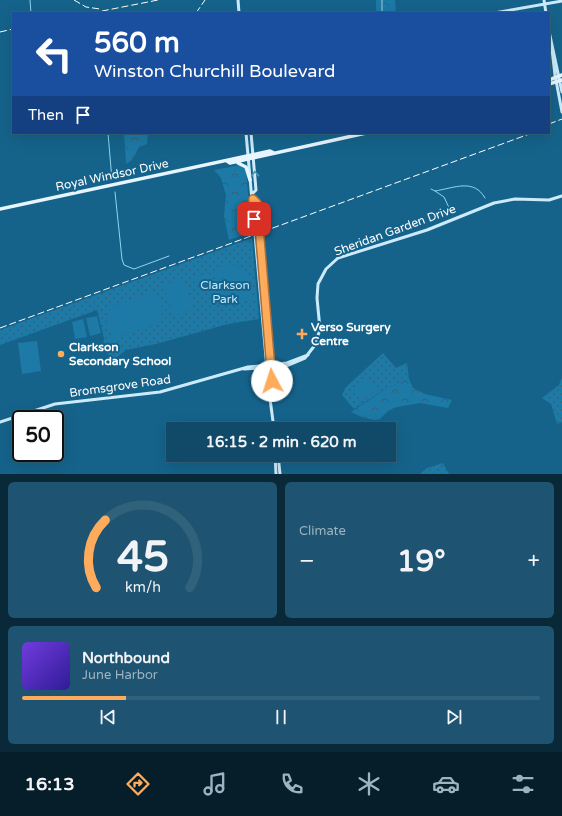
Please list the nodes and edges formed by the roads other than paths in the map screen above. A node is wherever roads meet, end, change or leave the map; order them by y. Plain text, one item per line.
1 (238, 0) edge
2 (561, 1) edge
3 (544, 3) edge
4 (239, 12) edge
5 (499, 12) edge
6 (550, 37) edge
7 (559, 78) edge
8 (550, 83) edge
9 (562, 92) edge
10 (562, 112) edge
11 (246, 134) edge
12 (251, 134) edge
13 (361, 134) edge
14 (253, 157) junction
15 (248, 158) junction
16 (229, 162) junction
17 (250, 180) junction
18 (253, 193) junction
19 (562, 196) edge
20 (253, 199) junction
21 (0, 209) edge
22 (271, 366) junction
23 (267, 367) junction
24 (271, 395) junction
25 (0, 422) edge
26 (273, 422) edge
27 (276, 462) edge
28 (277, 462) edge
29 (276, 474) edge
30 (280, 474) edge

1 - 4 main road
2 - 3 main road
3 - 5 main road
6 - 7 main road
7 - 8 main road
7 - 9 main road
7 - 10 main road
11 - 15 main road
12 - 14 main road
13 - 14 main road, Royal Windsor Drive
14 - 15 main road, Royal Windsor Drive
18 -> 14 main road
15 - 16 main road, Royal Windsor Drive
15 - 17 main road
16 - 17 main road
16 - 21 main road, Royal Windsor Drive
17 - 18 main road
18 - 20 main road
19 - 22 main road, Sheridan Garden Drive
20 - 22 main road
20 - 23 main road
22 - 23 main road, Bromsgrove Road
22 - 24 main road
23 - 24 main road
23 - 25 main road, Bromsgrove Road
24 - 26 main road
27 - 29 main road
28 - 30 main road

